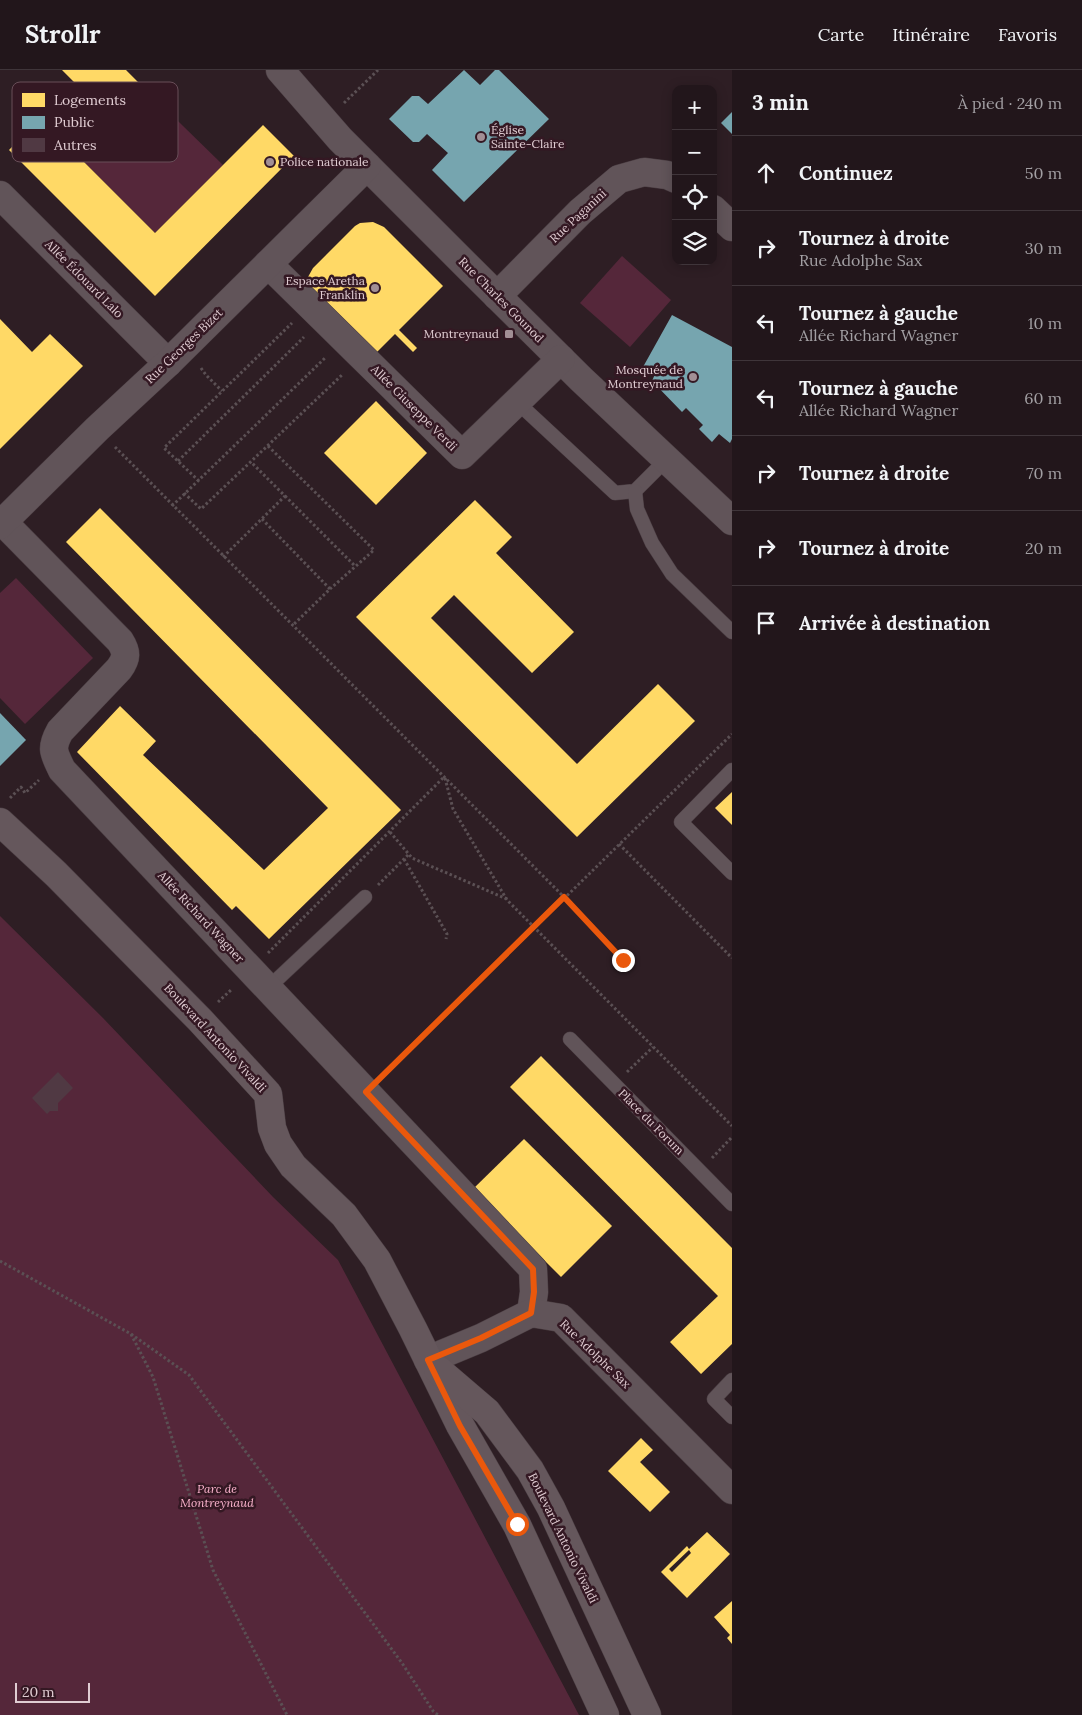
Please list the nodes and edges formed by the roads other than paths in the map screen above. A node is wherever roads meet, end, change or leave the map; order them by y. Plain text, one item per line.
1 (280, 70) edge
2 (367, 166) junction
3 (672, 177) edge
4 (0, 194) edge
5 (717, 213) edge
6 (732, 227) edge
7 (268, 264) junction
8 (497, 296) junction
9 (561, 359) junction
10 (168, 363) junction
11 (517, 402) junction
12 (666, 460) junction
13 (635, 491) junction
14 (732, 520) edge
15 (2, 524) edge
16 (732, 632) edge
17 (732, 770) edge
18 (2, 819) edge
19 (732, 873) edge
20 (365, 897) road end
21 (259, 979) junction
22 (570, 1039) dead end
23 (732, 1204) edge
24 (531, 1313) junction
25 (428, 1360) junction
26 (732, 1380) edge
27 (732, 1417) edge
28 (732, 1490) edge
29 (605, 1715) edge
30 (646, 1715) edge

1 - 2 street, Rue Charles Gounod
2 - 7 street, Rue Georges Bizet
2 - 8 street, Rue Charles Gounod
3 - 8 street, Rue Paganini
4 - 10 street, Allée Édouard Lalo
5 - 6 street
7 - 10 street, Rue Georges Bizet
7 - 11 street, Allée Giuseppe Verdi
8 - 9 street, Rue Charles Gounod
9 - 11 street, Allée Giuseppe Verdi
9 - 12 street, Rue Charles Gounod
10 - 15 street, Rue Georges Bizet
11 - 13 lane
12 - 13 lane
12 - 14 street, Rue Charles Gounod
13 - 16 lane
15 - 21 street, Allée Richard Wagner
17 - 19 lane
18 - 25 street, Boulevard Antonio Vivaldi
20 - 21 lane
21 - 24 street, Allée Richard Wagner
22 - 23 lane, Place du Forum
24 - 25 street
24 - 28 street, Rue Adolphe Sax
25 - 29 street, Boulevard Antonio Vivaldi
25 - 30 street, Boulevard Antonio Vivaldi
26 - 27 lane

